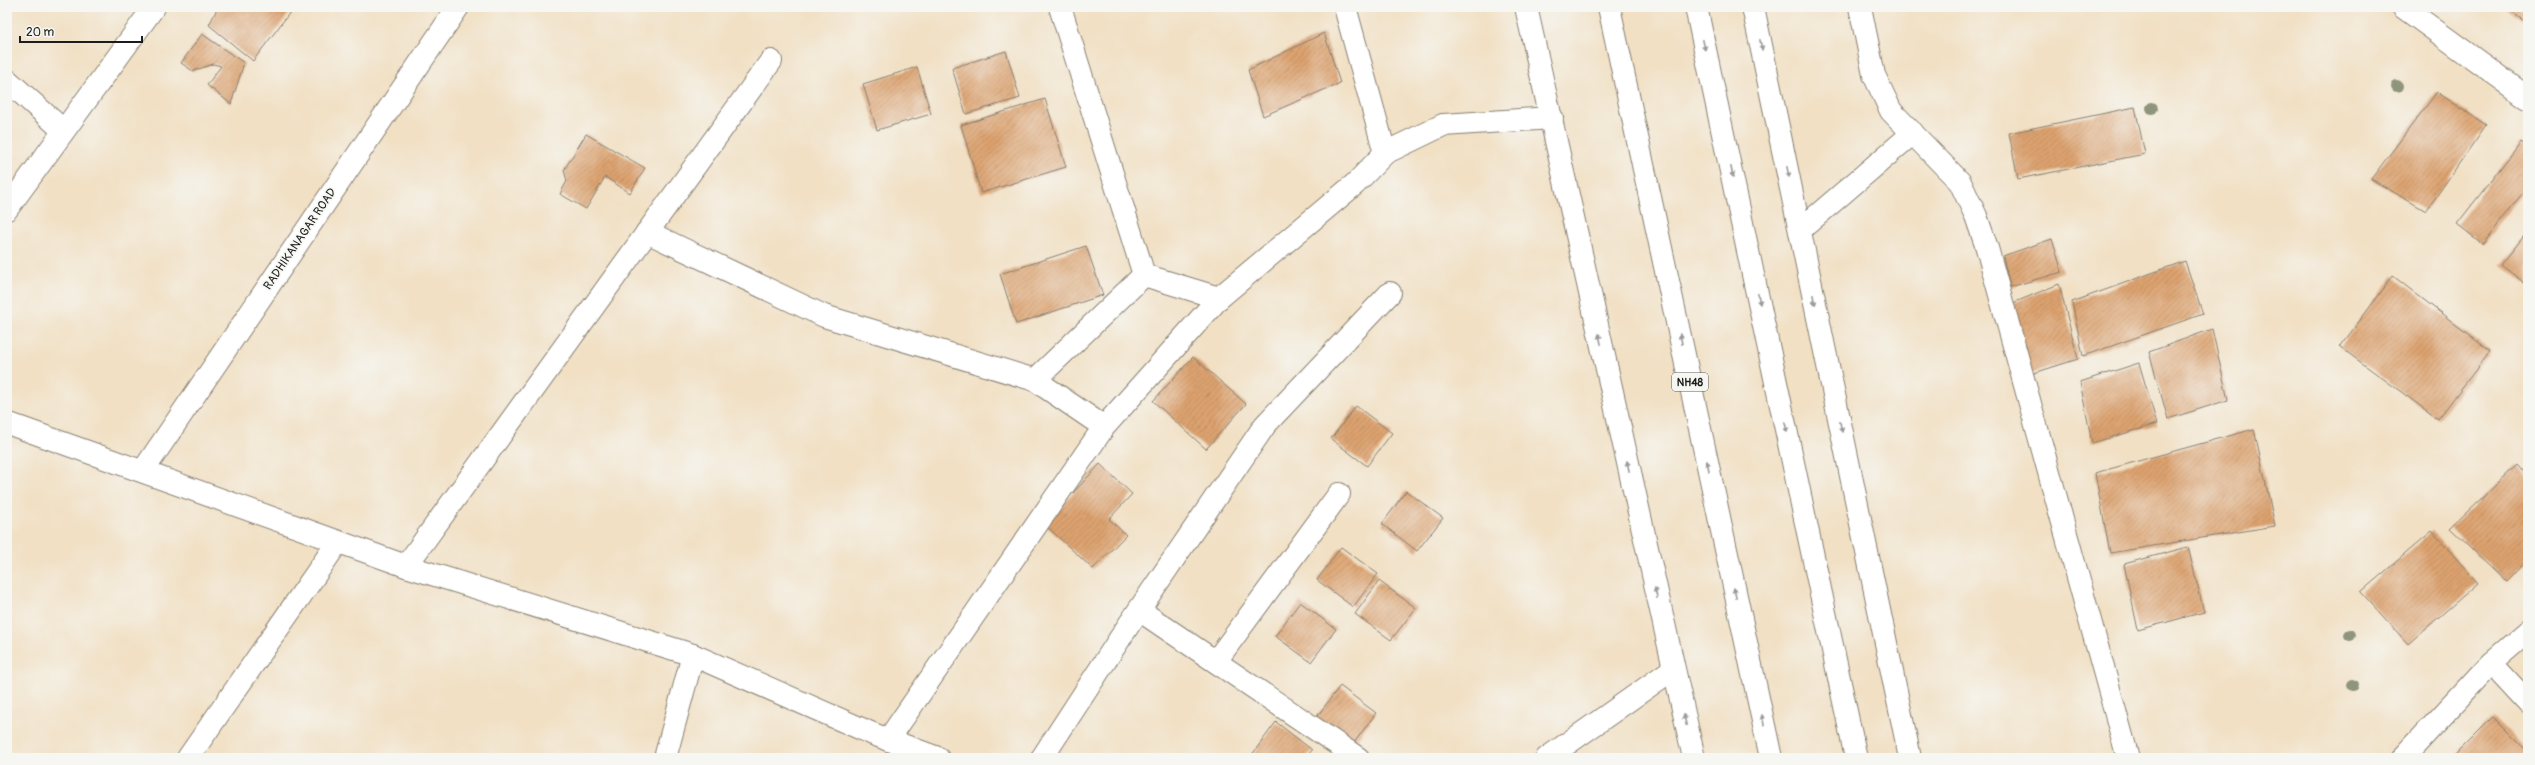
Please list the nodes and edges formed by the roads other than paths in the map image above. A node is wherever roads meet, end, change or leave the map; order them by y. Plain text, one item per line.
1 (154, 7) edge
2 (458, 7) edge
3 (1060, 7) edge
4 (1345, 7) edge
5 (1526, 7) edge
6 (1609, 7) edge
7 (1696, 7) edge
8 (1753, 7) edge
9 (1860, 7) edge
10 (2403, 7) edge
11 (771, 62) dead end
12 (7, 80) edge
13 (2528, 98) edge
14 (1552, 118) junction
15 (64, 131) junction
16 (1913, 133) junction
17 (1384, 153) junction
18 (7, 209) edge
19 (1800, 230) junction
20 (647, 232) junction
21 (1144, 275) junction
22 (1390, 293) dead end
23 (1219, 298) junction
24 (1035, 380) junction
25 (7, 423) edge
26 (1104, 427) junction
27 (143, 471) junction
28 (1339, 494) dead end
29 (338, 542) junction
30 (406, 566) junction
31 (1139, 610) junction
32 (2528, 631) edge
33 (693, 655) junction
34 (1216, 661) junction
35 (2491, 663) junction
36 (1673, 669) junction
37 (2528, 703) edge
38 (888, 740) junction
39 (188, 758) edge
40 (666, 758) edge
41 (938, 758) edge
42 (1042, 758) edge
43 (1358, 758) edge
44 (1547, 758) edge
45 (1694, 758) edge
46 (1771, 758) edge
47 (1856, 758) edge
48 (1910, 758) edge
49 (2128, 758) edge
50 (2404, 758) edge

1 - 15 main road
2 - 27 main road, RADHIKANAGAR ROAD
3 - 21 main road
4 - 17 main road
5 - 14 main road
46 -> 6 main road, NH48
7 -> 47 main road
8 -> 19 main road
9 - 16 main road
10 - 13 main road
11 - 20 main road
12 - 15 main road
14 - 17 main road
36 -> 14 main road
15 - 18 main road
16 - 19 main road
16 - 49 main road
17 - 23 main road
19 -> 48 main road
20 - 24 main road
20 - 30 main road
21 - 23 main road
21 - 24 main road
22 - 31 main road
23 - 26 main road
24 - 26 main road
25 - 27 main road
26 - 38 main road
27 - 29 main road
28 - 34 main road
29 - 30 main road
29 - 39 main road
30 - 33 main road
31 - 34 main road
31 - 42 main road
32 - 35 main road
33 - 38 main road
33 - 40 main road
34 - 43 main road
35 - 37 main road
35 - 50 main road
36 - 44 main road
45 -> 36 main road
38 - 41 main road

